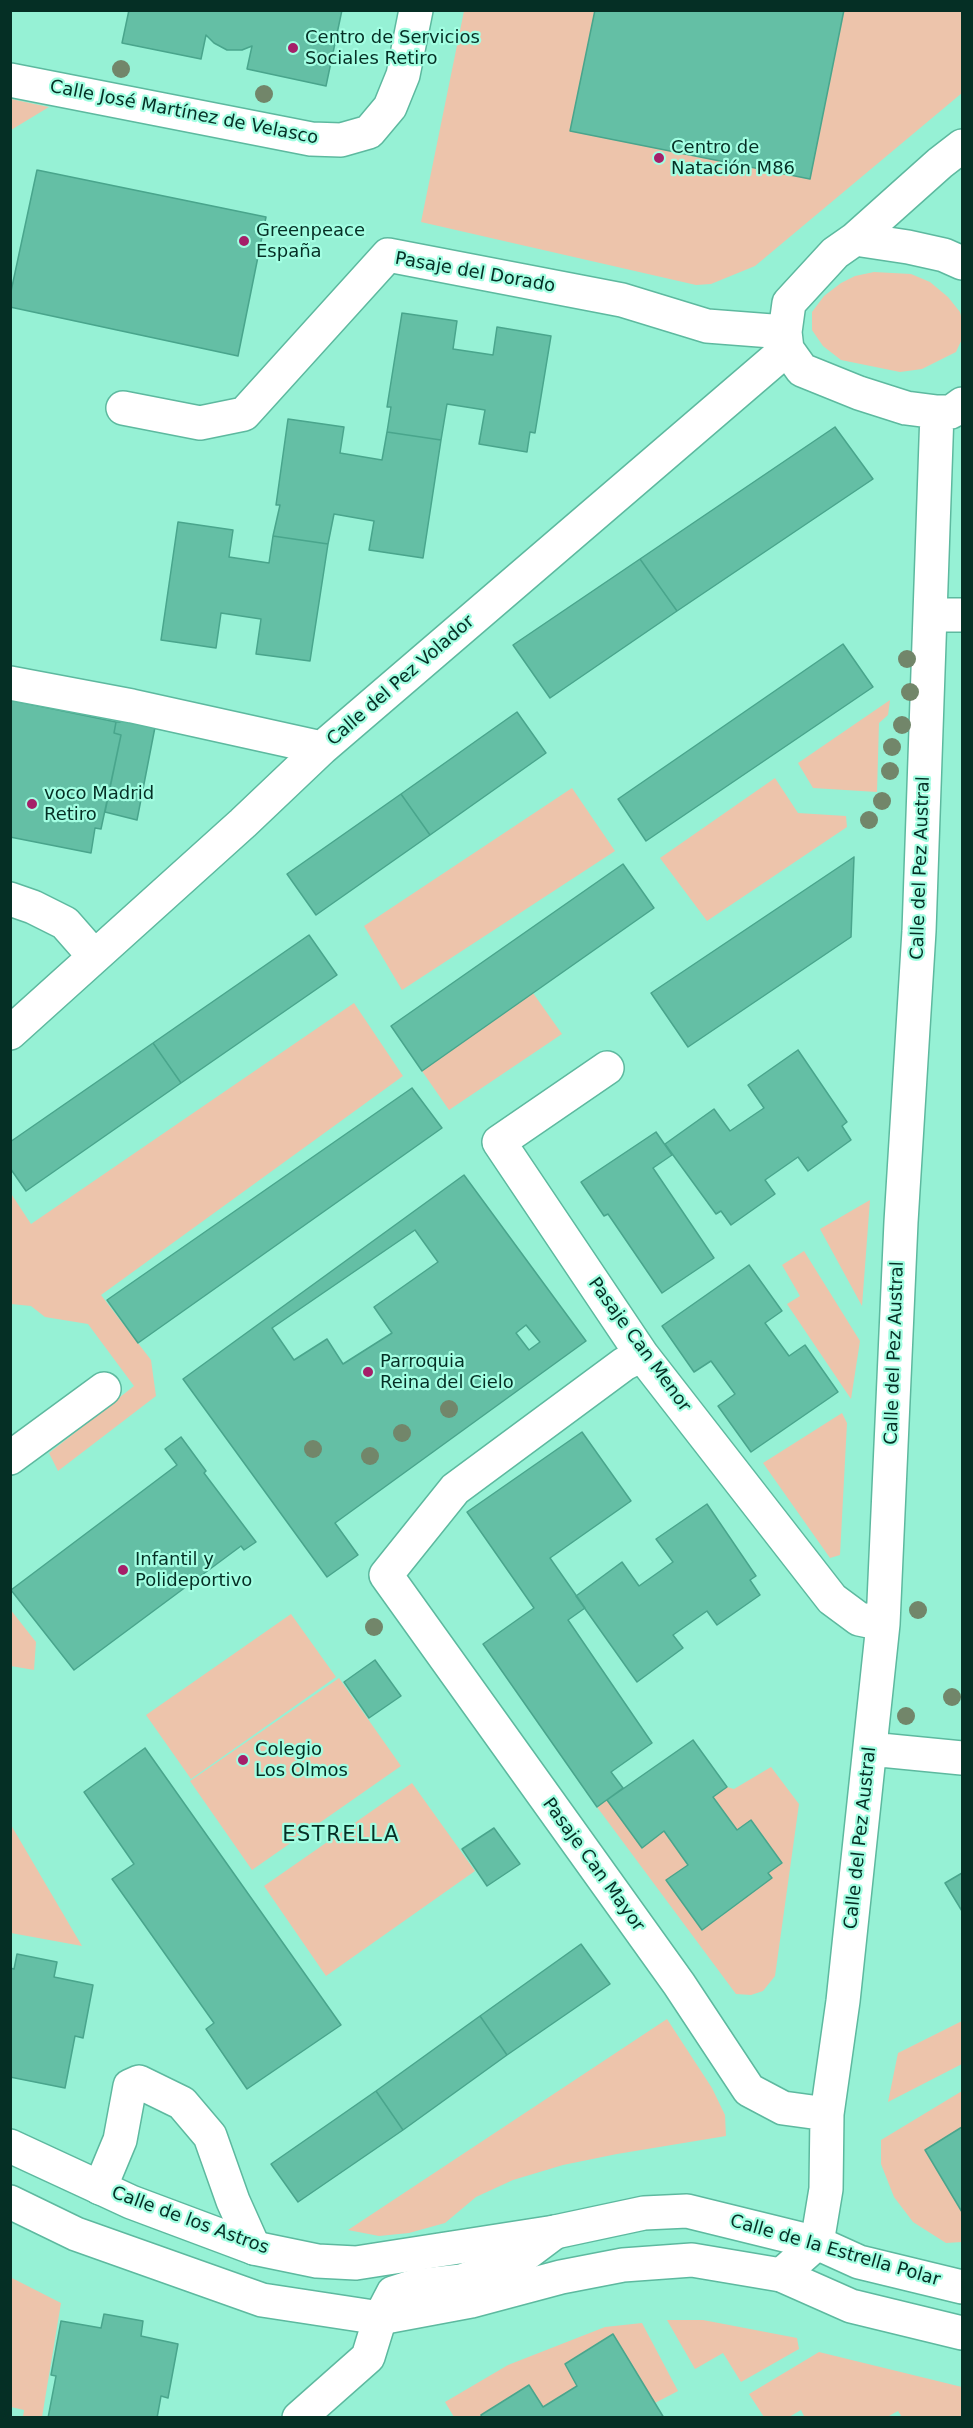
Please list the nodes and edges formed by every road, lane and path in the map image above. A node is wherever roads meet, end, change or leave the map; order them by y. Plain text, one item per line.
1 (416, 10) edge
2 (10, 80) edge
3 (963, 146) edge
4 (855, 239) junction
5 (963, 263) edge
6 (786, 340) junction
7 (123, 408) dead end
8 (950, 408) edge
9 (947, 615) edge
10 (10, 683) edge
11 (322, 748) junction
12 (10, 899) edge
13 (94, 956) junction
14 (14, 1027) edge
15 (608, 1068) dead end
16 (642, 1355) junction
17 (104, 1389) dead end
18 (10, 1458) edge
19 (884, 1624) junction
20 (870, 1749) junction
21 (963, 1758) edge
22 (827, 2114) junction
23 (10, 2146) edge
24 (100, 2188) junction
25 (10, 2202) edge
26 (555, 2232) junction
27 (817, 2243) junction
28 (254, 2248) junction
29 (781, 2274) junction
30 (963, 2287) edge
31 (380, 2318) junction
32 (963, 2333) edge
33 (299, 2418) edge

1 - 2 street, Calle José Martínez de Velasco
3 - 4 street
4 - 5 street
4 - 6 street
6 - 7 street, Pasaje del Dorado
6 - 8 street
6 - 11 street, Calle del Pez Volador
8 - 9 street, Calle del Pez Austral
9 - 19 street, Calle del Pez Austral
10 - 11 street
11 - 13 street, Calle del Pez Volador
12 - 13 street
13 - 14 street, Calle del Pez Volador
15 - 16 street, Pasaje Can Menor
16 - 19 street, Pasaje Can Menor
16 - 22 street, Pasaje Can Mayor
17 - 18 street
19 - 20 street, Calle del Pez Austral
20 - 21 street
20 - 22 street, Calle del Pez Austral
22 - 27 street, Calle del Pez Austral
23 - 24 street, Calle de los Astros
24 - 28 street, Calle de los Astros
24 - 28 street
25 - 31 street
26 - 27 street, Calle de la Estrella Polar
26 - 28 street, Calle de los Astros
26 - 31 street, Calle de la Estrella Polar
27 - 29 street
27 - 30 street, Calle de la Estrella Polar
29 - 31 street, Calle de la Estrella Polar
29 - 32 street, Calle de la Estrella Polar
31 - 33 street, Calle de la Estrella Polar

